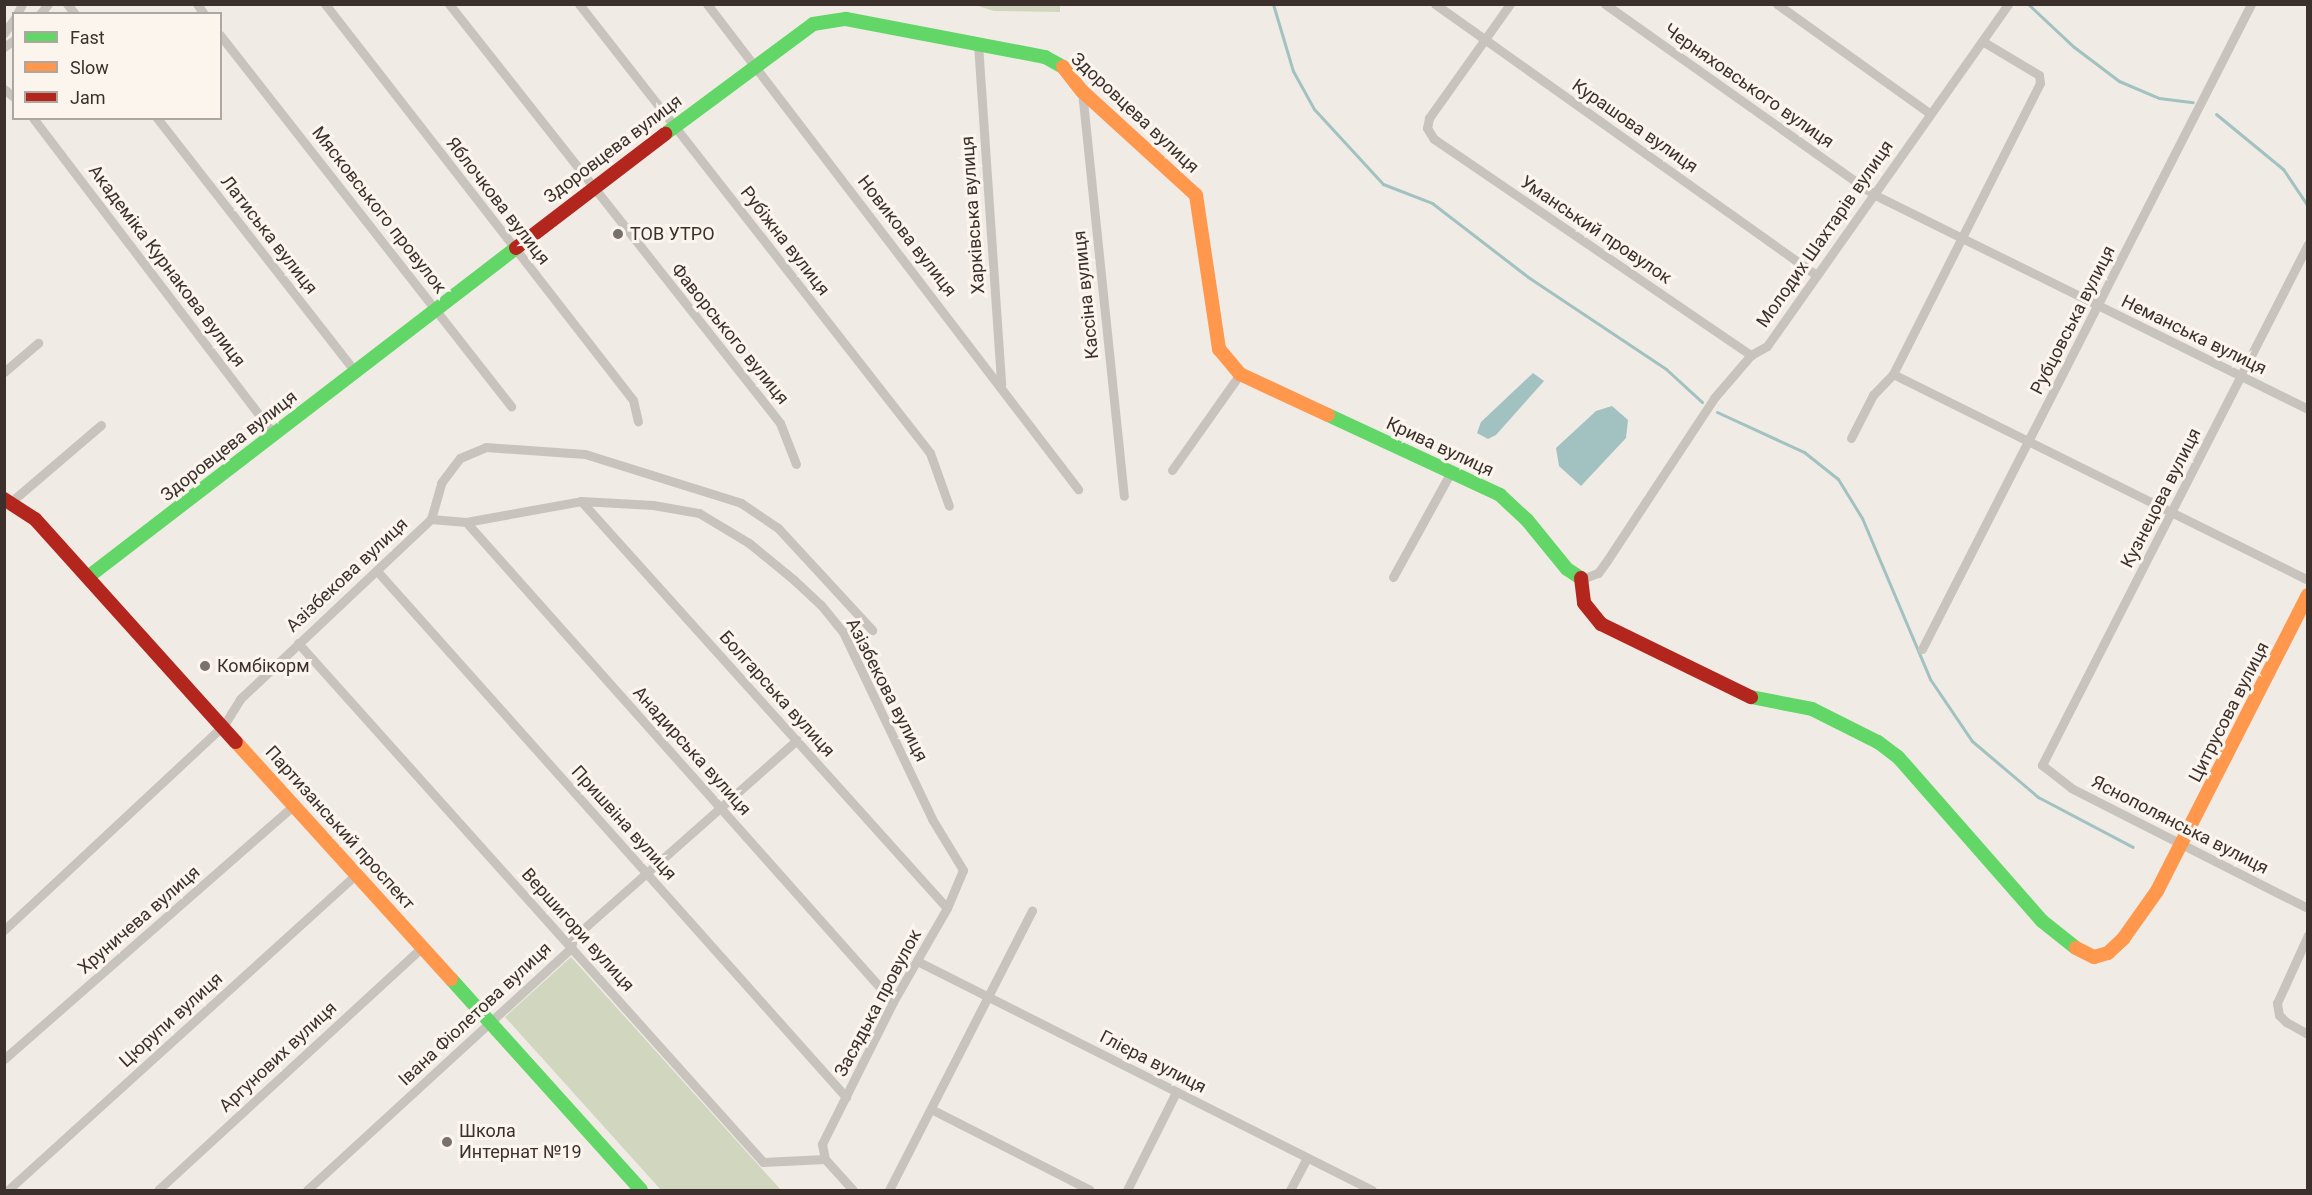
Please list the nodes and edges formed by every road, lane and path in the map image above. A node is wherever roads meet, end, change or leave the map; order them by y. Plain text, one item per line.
1 (325, 4) edge
2 (449, 4) edge
3 (579, 4) edge
4 (707, 4) edge
5 (1435, 4) edge
6 (1510, 4) edge
7 (1605, 4) edge
8 (1777, 4) edge
9 (2008, 4) edge
10 (2251, 4) edge
11 (222, 38) edge
12 (1485, 41) junction
13 (1982, 41) junction
14 (978, 45) junction
15 (753, 66) junction
16 (1082, 91) junction
17 (1929, 114) junction
18 (35, 120) edge
19 (159, 120) edge
20 (674, 126) junction
21 (592, 188) junction
22 (1873, 194) junction
23 (1196, 195) joint
24 (1962, 238) junction
25 (2307, 244) edge
26 (513, 248) junction
27 (1817, 274) junction
28 (2099, 306) junction
29 (434, 308) junction
30 (38, 343) dead end
31 (1751, 355) junction
32 (355, 371) junction
33 (4, 372) edge
34 (1240, 374) junction
35 (1893, 374) junction
36 (2241, 377) junction
37 (1001, 384) junction
38 (511, 406) dead end
39 (2307, 409) edge
40 (638, 421) dead end
41 (101, 425) dead end
42 (274, 434) junction
43 (1851, 438) dead end
44 (2028, 442) junction
45 (796, 464) dead end
46 (1172, 470) dead end
47 (1451, 472) junction
48 (1078, 489) dead end
49 (1124, 496) dead end
50 (8, 500) edge
51 (581, 501) junction
52 (949, 506) dead end
53 (2172, 514) junction
54 (431, 519) junction
55 (466, 522) junction
56 (377, 571) junction
57 (88, 577) junction
58 (1393, 577) dead end
59 (1582, 579) junction
60 (2307, 580) edge
61 (2307, 595) edge
62 (872, 630) dead end
63 (298, 643) junction
64 (1922, 649) dead end
65 (224, 725) junction
66 (797, 741) junction
67 (2042, 765) joint
68 (295, 804) junction
69 (721, 808) junction
70 (2182, 845) junction
71 (961, 862) joint
72 (647, 874) junction
73 (356, 875) junction
74 (947, 908) junction
75 (2307, 908) edge
76 (1032, 910) dead end
77 (4, 930) edge
78 (2307, 935) edge
79 (421, 948) junction
80 (571, 948) junction
81 (919, 962) junction
82 (989, 997) junction
83 (893, 1002) junction
84 (489, 1023) junction
85 (2307, 1034) edge
86 (4, 1059) edge
87 (1176, 1092) junction
88 (846, 1097) junction
89 (931, 1109) junction
90 (1307, 1158) junction
91 (825, 1159) junction
92 (8, 1191) edge
93 (158, 1191) edge
94 (307, 1191) edge
95 (640, 1191) edge
96 (853, 1191) edge
97 (889, 1191) edge
98 (1090, 1191) edge
99 (1127, 1191) edge
100 (1290, 1191) edge
101 (1372, 1191) edge

1 - 26 street, Яблочкова вулиця
2 - 21 street, Фаворського вулиця
3 - 20 street, Рубіжна вулиця
4 - 15 street, Новикова вулиця
5 - 12 street, Курашова вулиця
6 - 12 street
7 - 22 street, Черняховського вулиця
8 - 17 street
9 - 13 street, Молодих Шахтарів вулиця
10 - 28 street, Рубцовська вулиця
11 - 29 street, Мясковського провулок
12 - 27 street, Курашова вулиця
12 - 31 street, Уманський провулок
13 - 17 street, Молодих Шахтарів вулиця
13 - 24 street
14 - 15 street, Здоровцева вулиця
14 - 16 street, Здоровцева вулиця
14 - 37 street, Харківська вулиця
15 - 20 street, Здоровцева вулиця
15 - 37 street, Новикова вулиця
16 - 23 street, Здоровцева вулиця
16 - 49 street, Кассіна вулиця
17 - 22 street, Молодих Шахтарів вулиця
18 - 42 street, Академіка Курнакова вулиця
19 - 32 street, Латиська вулиця
20 - 21 street, Здоровцева вулиця
20 - 52 street, Рубіжна вулиця
21 - 26 street, Здоровцева вулиця
21 - 45 street, Фаворського вулиця
22 - 24 street, Неманська вулиця
22 - 27 street, Молодих Шахтарів вулиця
23 - 34 street, Крива вулиця
24 - 28 street, Неманська вулиця
24 - 35 street
25 - 36 street, Кузнецова вулиця
26 - 29 street, Здоровцева вулиця
26 - 40 street, Яблочкова вулиця
27 - 31 street, Молодих Шахтарів вулиця
28 - 36 street, Неманська вулиця
28 - 44 street, Рубцовська вулиця
29 - 32 street, Здоровцева вулиця
29 - 38 street, Мясковського провулок
30 - 33 street
31 - 59 street, Молодих Шахтарів вулиця
32 - 42 street, Здоровцева вулиця
34 - 46 street
34 - 47 street, Крива вулиця
35 - 43 street
35 - 44 street
36 - 39 street, Неманська вулиця
36 - 53 street, Кузнецова вулиця
37 - 48 street, Новикова вулиця
41 - 50 street
42 - 57 street, Здоровцева вулиця
44 - 53 street
44 - 64 street, Рубцовська вулиця
47 - 58 street
47 - 59 street, Крива вулиця
50 - 57 street, Партизанський проспект
51 - 55 street, Азізбекова вулиця
51 - 66 street, Болгарська вулиця
51 - 71 street, Азізбекова вулиця
53 - 60 street
53 - 67 street, Кузнецова вулиця
54 - 55 street, Азізбекова вулиця
54 - 56 street, Азізбекова вулиця
54 - 62 street
55 - 69 street, Анадирська вулиця
56 - 63 street, Азізбекова вулиця
56 - 72 street, Пришвіна вулиця
57 - 65 street, Партизанський проспект
59 - 70 street, Цитрусова вулиця
61 - 70 street, Цитрусова вулиця
63 - 65 street, Азізбекова вулиця
63 - 80 street, Вершигори вулиця
65 - 68 street, Партизанський проспект
65 - 77 street, Азізбекова вулиця
66 - 69 street, Івана Фіолетова вулиця
66 - 74 street, Болгарська вулиця
67 - 70 street, Яснополянська вулиця
68 - 73 street, Партизанський проспект
68 - 86 street, Хруничева вулиця
69 - 72 street, Івана Фіолетова вулиця
69 - 83 street, Анадирська вулиця
70 - 75 street, Яснополянська вулиця
71 - 74 street, Засядька провулок
72 - 80 street, Івана Фіолетова вулиця
72 - 88 street, Пришвіна вулиця
73 - 79 street, Партизанський проспект
73 - 92 street, Цюрупи вулиця
74 - 81 street, Засядька провулок
76 - 82 street
78 - 85 street
79 - 84 street, Партизанський проспект
79 - 93 street, Аргунових вулиця
80 - 84 street, Івана Фіолетова вулиця
80 - 91 street, Вершигори вулиця
81 - 82 street, Глієра вулиця
81 - 83 street, Засядька провулок
82 - 87 street, Глієра вулиця
82 - 89 street
83 - 88 street, Засядька провулок
84 - 94 street, Івана Фіолетова вулиця
84 - 95 street, Партизанський проспект
87 - 90 street, Глієра вулиця
87 - 99 street
88 - 91 street, Засядька провулок
89 - 97 street
89 - 98 street
90 - 100 street
90 - 101 street, Глієра вулиця
91 - 96 street

